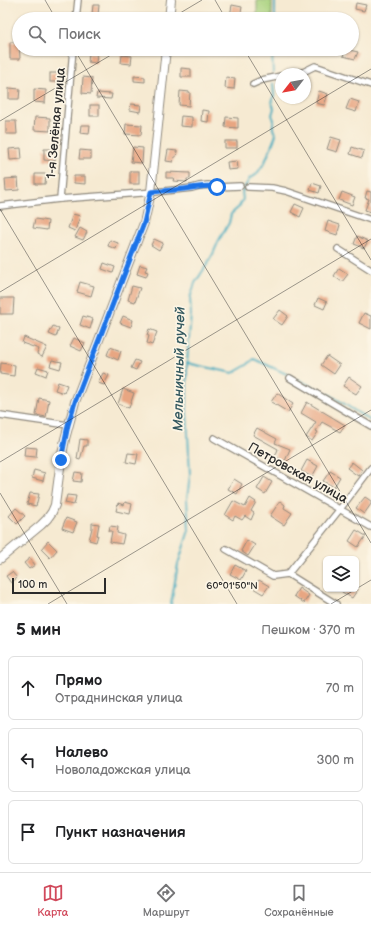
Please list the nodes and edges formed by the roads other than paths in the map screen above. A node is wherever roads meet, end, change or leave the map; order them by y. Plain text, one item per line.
1 (78, 0) edge
2 (171, 0) edge
3 (77, 12) edge
4 (170, 12) edge
5 (72, 56) edge
6 (165, 56) edge
7 (311, 68) edge
8 (275, 77) edge
9 (253, 84) dead end
10 (371, 85) edge
11 (240, 186) dead end
12 (248, 187) dead end
13 (151, 192) junction
14 (60, 199) junction
15 (0, 206) edge
16 (371, 220) edge
17 (338, 249) dead end
18 (371, 270) edge
19 (290, 378) dead end
20 (0, 415) edge
21 (68, 425) junction
22 (371, 426) edge
23 (214, 438) dead end
24 (371, 468) edge
25 (340, 509) junction
26 (371, 527) edge
27 (226, 549) dead end
28 (0, 559) edge
29 (288, 574) junction
30 (336, 604) edge

1 - 3 street
2 - 4 street
5 - 14 street, 1-я Зелёная улица
6 - 13 street
7 - 10 street
8 - 9 street
11 - 13 street
12 - 16 street
13 - 14 street
13 - 21 street
14 - 15 street
17 - 18 street
19 - 22 street
20 - 21 street
21 - 28 street
23 - 25 street, Петровская улица
24 - 25 street
25 - 26 street, Петровская улица
25 - 29 street
27 - 29 street
29 - 30 street

